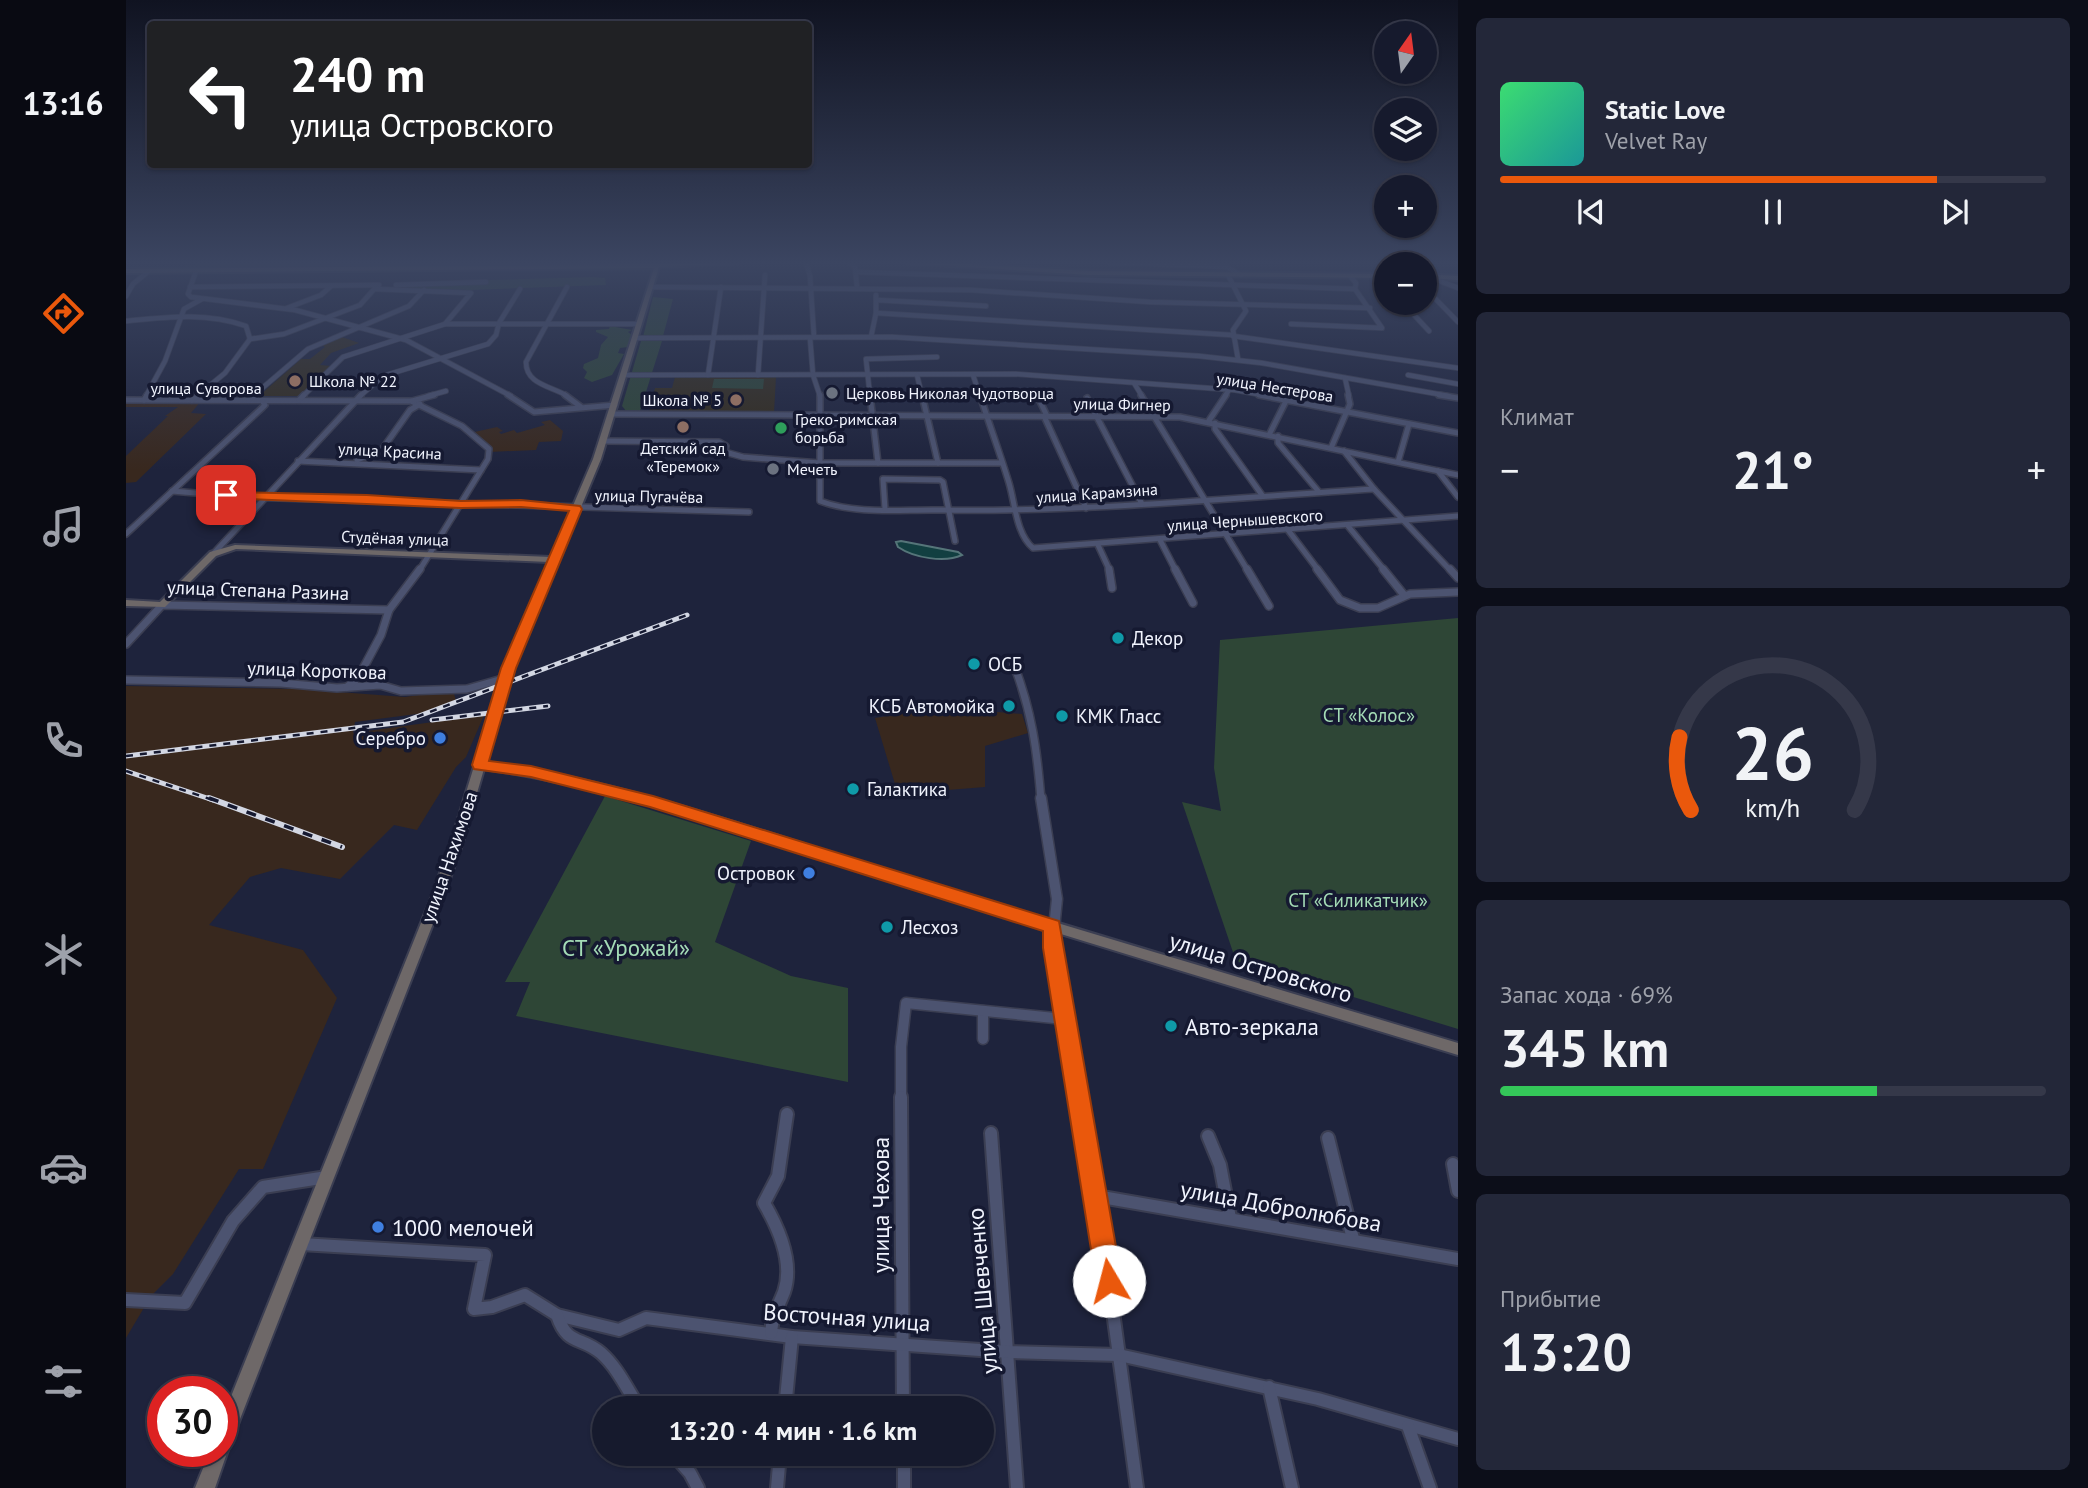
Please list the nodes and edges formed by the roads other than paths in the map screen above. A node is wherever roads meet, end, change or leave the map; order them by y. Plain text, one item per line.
1 (175, 331) edge
2 (249, 331) edge
3 (290, 331) edge
4 (348, 331) edge
5 (375, 331) edge
6 (421, 331) edge
7 (497, 331) edge
8 (543, 331) edge
9 (637, 331) edge
10 (714, 331) edge
11 (761, 331) edge
12 (812, 331) edge
13 (873, 331) edge
14 (1174, 331) edge
15 (1233, 331) edge
16 (1232, 335) junction
17 (872, 337) junction
18 (400, 338) junction
19 (635, 338) junction
20 (812, 338) junction
21 (250, 339) junction
22 (713, 339) junction
23 (761, 339) junction
24 (937, 357) dead end
25 (443, 358) junction
26 (1238, 359) junction
27 (1458, 368) edge
28 (867, 374) junction
29 (624, 375) junction
30 (708, 375) junction
31 (758, 375) junction
32 (813, 375) junction
33 (917, 375) junction
34 (973, 375) junction
35 (1408, 375) dead end
36 (1345, 378) junction
37 (1439, 381) junction
38 (1134, 383) junction
39 (1458, 384) edge
40 (1229, 390) junction
41 (446, 391) dead end
42 (1037, 395) dead end
43 (1440, 395) junction
44 (1087, 398) dead end
45 (1458, 398) edge
46 (126, 400) edge
47 (144, 400) junction
48 (192, 400) junction
49 (249, 400) junction
50 (299, 400) junction
51 (354, 401) junction
52 (411, 401) junction
53 (1286, 401) junction
54 (263, 402) junction
55 (420, 404) junction
56 (615, 405) junction
57 (584, 408) junction
58 (1348, 411) junction
59 (612, 414) junction
60 (873, 415) junction
61 (819, 416) junction
62 (929, 416) junction
63 (986, 416) junction
64 (1045, 416) junction
65 (1098, 416) junction
66 (1154, 416) junction
67 (1212, 422) junction
68 (1409, 424) junction
69 (1458, 433) edge
70 (1269, 435) junction
71 (1278, 436) junction
72 (603, 441) junction
73 (1331, 448) junction
74 (1343, 451) junction
75 (298, 461) junction
76 (1398, 462) junction
77 (348, 463) junction
78 (820, 463) junction
79 (878, 463) junction
80 (939, 463) junction
81 (1001, 463) junction
82 (481, 470) junction
83 (1438, 471) junction
84 (1458, 475) edge
85 (1374, 489) junction
86 (172, 492) junction
87 (1318, 492) junction
88 (1262, 495) junction
89 (265, 496) junction
90 (1458, 497) edge
91 (1206, 500) junction
92 (461, 504) junction
93 (1143, 504) junction
94 (1086, 508) junction
95 (576, 509) junction
96 (885, 509) junction
97 (950, 510) junction
98 (1017, 510) junction
99 (749, 512) dead end
100 (1458, 516) edge
101 (1406, 521) junction
102 (1348, 526) junction
103 (1289, 530) junction
104 (126, 534) edge
105 (1227, 534) junction
106 (227, 538) junction
107 (1160, 540) junction
108 (955, 541) dead end
109 (1098, 545) junction
110 (235, 547) junction
111 (429, 553) junction
112 (213, 554) junction
113 (554, 560) junction
114 (1458, 578) edge
115 (1112, 588) dead end
116 (1458, 592) edge
117 (1404, 595) junction
118 (126, 603) edge
119 (1193, 603) dead end
120 (162, 605) junction
121 (1269, 606) dead end
122 (389, 610) junction
123 (126, 644) edge
124 (1014, 665) dead end
125 (506, 678) junction
126 (126, 680) edge
127 (347, 687) junction
128 (480, 765) junction
129 (1053, 927) junction
130 (984, 1011) junction
131 (1064, 1019) junction
132 (983, 1039) dead end
133 (1458, 1049) edge
134 (787, 1114) dead end
135 (991, 1133) dead end
136 (1208, 1136) dead end
137 (1328, 1138) dead end
138 (1453, 1164) dead end
139 (327, 1177) junction
140 (1458, 1191) edge
141 (1096, 1196) junction
142 (1230, 1218) junction
143 (1353, 1239) junction
144 (301, 1244) junction
145 (1458, 1259) edge
146 (126, 1300) edge
147 (557, 1315) junction
148 (771, 1333) junction
149 (792, 1336) junction
150 (903, 1343) junction
151 (1009, 1352) junction
152 (1119, 1355) junction
153 (1269, 1387) junction
154 (631, 1396) edge
155 (786, 1396) edge
156 (903, 1396) edge
157 (238, 1403) edge
158 (1408, 1426) junction
159 (1458, 1439) edge
160 (684, 1466) edge
161 (779, 1466) edge
162 (904, 1466) edge
163 (213, 1467) edge
164 (205, 1488) edge
165 (698, 1488) edge
166 (777, 1488) edge
167 (904, 1488) edge
168 (1017, 1488) edge
169 (1137, 1488) edge
170 (1292, 1488) edge
171 (1430, 1488) edge

1 - 47 street
2 - 21 street
3 - 21 street
4 - 49 street
5 - 18 street
6 - 18 street
7 - 25 street
8 - 57 street
9 - 19 main road, улица Нахимова
10 - 22 street
11 - 23 street
12 - 20 street
13 - 17 street
14 - 16 street
15 - 16 street
16 - 26 street
16 - 27 street
17 - 20 street
17 - 26 street
18 - 25 street
18 - 50 street
19 - 22 street
19 - 29 main road, улица Нахимова
20 - 23 street
20 - 32 street
21 - 48 street
22 - 23 street
22 - 30 street
23 - 31 street
24 - 28 street
25 - 51 street
25 - 57 street
26 - 36 street
28 - 32 street, улица Нестерова
28 - 33 street, улица Нестерова
28 - 60 street
29 - 30 street, улица Нестерова
29 - 56 main road, улица Нахимова
30 - 31 street, улица Нестерова
31 - 32 street, улица Нестерова
32 - 61 street
33 - 34 street, улица Нестерова
33 - 62 street
34 - 38 street, улица Нестерова
34 - 63 street
35 - 37 street
36 - 43 street
36 - 58 street
37 - 39 street
37 - 43 street
38 - 40 street, улица Нестерова
38 - 66 street
40 - 53 street, улица Нестерова
40 - 67 street
41 - 52 street, улица Суворова
42 - 64 street
43 - 45 street
44 - 65 street
46 - 47 street, улица Суворова
47 - 48 street, улица Суворова
48 - 49 street, улица Суворова
49 - 54 street, улица Суворова
50 - 51 street, улица Суворова
50 - 54 street, улица Суворова
51 - 52 street, улица Суворова
51 - 75 street
52 - 55 street, улица Суворова
53 - 58 street, улица Нестерова
53 - 70 street
54 - 86 street
55 - 77 street
55 - 82 street, улица Суворова
56 - 57 street
56 - 59 main road, улица Нахимова
58 - 68 street, улица Нестерова
58 - 73 street
59 - 61 street, улица Фигнер
59 - 72 main road, улица Нахимова
60 - 61 street, улица Фигнер
60 - 62 street, улица Фигнер
60 - 79 street
61 - 78 street
62 - 63 street, улица Фигнер
62 - 80 street
63 - 64 street, улица Фигнер
63 - 81 street
64 - 65 street, улица Фигнер
64 - 94 street
65 - 66 street, улица Фигнер
65 - 93 street
66 - 67 street, улица Фигнер
66 - 91 street
67 - 70 street, улица Фигнер
67 - 88 street
68 - 69 street, улица Нестерова
68 - 76 street
70 - 71 street, улица Фигнер
71 - 73 street, улица Фигнер
71 - 87 street
72 - 78 street
72 - 95 main road, улица Нахимова
73 - 74 street, улица Фигнер
74 - 76 street, улица Фигнер
74 - 85 street
75 - 77 street, улица Красина
75 - 89 street
76 - 83 street, улица Фигнер
77 - 82 street, улица Красина
78 - 79 street
78 - 96 street, улица Карамзина
79 - 80 street
80 - 81 street
81 - 98 street
82 - 92 street
83 - 84 street, улица Фигнер
83 - 90 street
85 - 87 street, улица Карамзина
85 - 101 street
86 - 89 street, улица Пугачёва
86 - 104 street
87 - 88 street, улица Карамзина
88 - 91 street, улица Карамзина
89 - 92 street, улица Пугачёва
89 - 106 street
91 - 93 street, улица Карамзина
91 - 105 street
92 - 95 street, улица Пугачёва
92 - 111 street
93 - 94 street, улица Карамзина
94 - 98 street, улица Карамзина
95 - 99 street, улица Пугачёва
95 - 113 main road, улица Нахимова
96 - 97 street, улица Карамзина
96 - 97 street
97 - 98 street, улица Карамзина
97 - 108 street
98 - 109 street, улица Чернышевского
100 - 101 street, улица Чернышевского
101 - 102 street, улица Чернышевского
101 - 114 street
102 - 103 street, улица Чернышевского
102 - 117 street
103 - 105 street, улица Чернышевского
103 - 117 street
105 - 107 street, улица Чернышевского
105 - 121 street
106 - 110 street
106 - 112 street
107 - 109 street, улица Чернышевского
107 - 119 street
109 - 115 street
110 - 111 main road, Студёная улица
110 - 112 main road, Студёная улица
111 - 113 main road, Студёная улица
111 - 122 street
112 - 120 main road
113 - 125 main road, улица Нахимова
116 - 117 street
118 - 120 main road, улица Степана Разина
120 - 122 street, улица Степана Разина
120 - 123 street
122 - 127 street
124 - 129 street
125 - 127 street, улица Короткова
125 - 128 main road, улица Нахимова
126 - 127 street, улица Короткова
128 - 129 main road, улица Островского
128 - 139 main road, улица Нахимова
129 - 131 street
129 - 133 main road, улица Островского
130 - 131 street
130 - 132 street
130 - 150 street, улица Чехова
131 - 141 street
134 - 148 street
135 - 151 street, улица Шевченко
136 - 142 street
137 - 143 street
138 - 140 street
139 - 144 main road, улица Нахимова
139 - 146 street
141 - 142 street, улица Добролюбова
141 - 152 street
142 - 143 street, улица Добролюбова
143 - 145 street, улица Добролюбова
144 - 147 street, Восточная улица
144 - 157 main road, улица Нахимова
147 - 148 street, Восточная улица
147 - 154 street
148 - 149 street, Восточная улица
149 - 150 street, Восточная улица
149 - 155 street
150 - 151 street, Восточная улица
150 - 156 street, улица Чехова
151 - 152 street, Восточная улица
151 - 168 street, улица Шевченко
152 - 153 street, Восточная улица
152 - 169 street
153 - 158 street, Восточная улица
153 - 170 street
158 - 159 street, Восточная улица
158 - 171 street
160 - 165 street
161 - 166 street
162 - 167 street
163 - 164 main road

